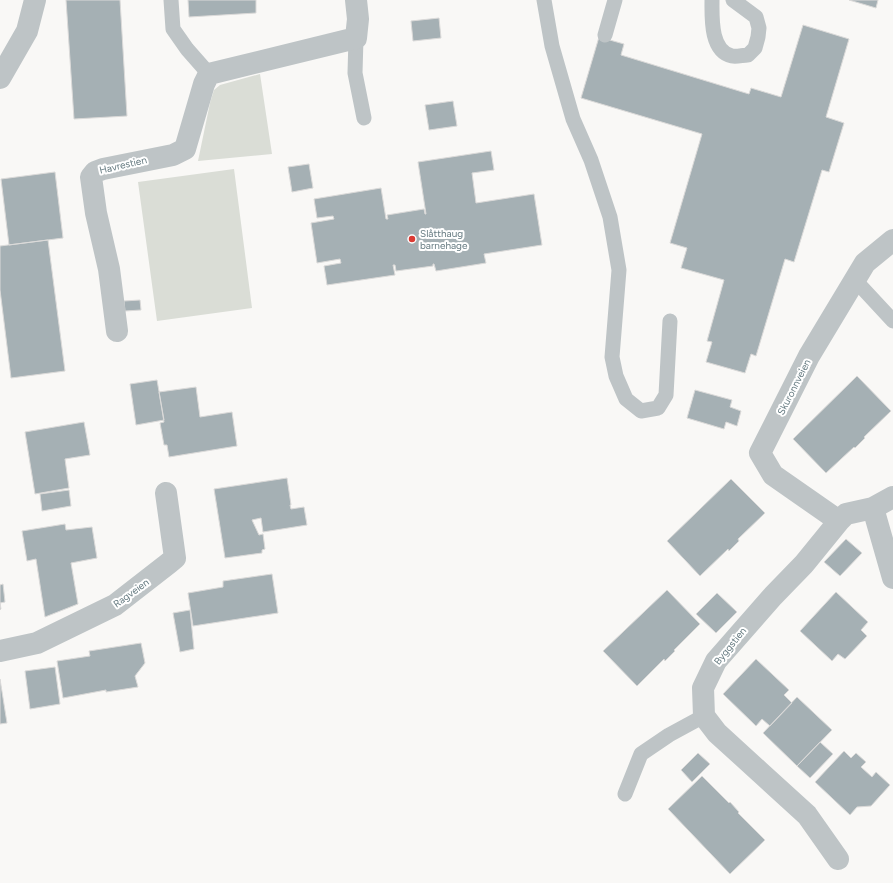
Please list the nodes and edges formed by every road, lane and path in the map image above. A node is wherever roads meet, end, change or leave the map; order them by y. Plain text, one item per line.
1 (35, 0) edge
2 (171, 0) edge
3 (356, 0) edge
4 (544, 0) edge
5 (615, 0) edge
6 (712, 0) edge
7 (734, 0) edge
8 (605, 35) dead end
9 (356, 38) junction
10 (209, 74) junction
11 (0, 78) edge
12 (364, 118) dead end
13 (893, 240) edge
14 (855, 280) junction
15 (670, 321) dead end
16 (893, 321) edge
17 (117, 330) dead end
18 (166, 493) dead end
19 (893, 497) edge
20 (873, 508) junction
21 (839, 521) junction
22 (893, 578) edge
23 (0, 651) edge
24 (704, 716) junction
25 (625, 794) dead end
26 (838, 859) dead end

1 - 11 street
2 - 10 lane
3 - 9 street
4 - 15 lane
5 - 8 lane
6 - 7 lane
9 - 10 street
9 - 12 lane
10 - 17 street, Havrestien
13 - 14 street, Skuronnveien
14 - 16 lane
14 - 21 street, Skuronnveien
18 - 23 street, Ragveien
19 - 20 street, Byggstien
20 - 21 street, Byggstien
20 - 22 street
21 - 24 street, Byggstien
24 - 25 lane
24 - 26 street

